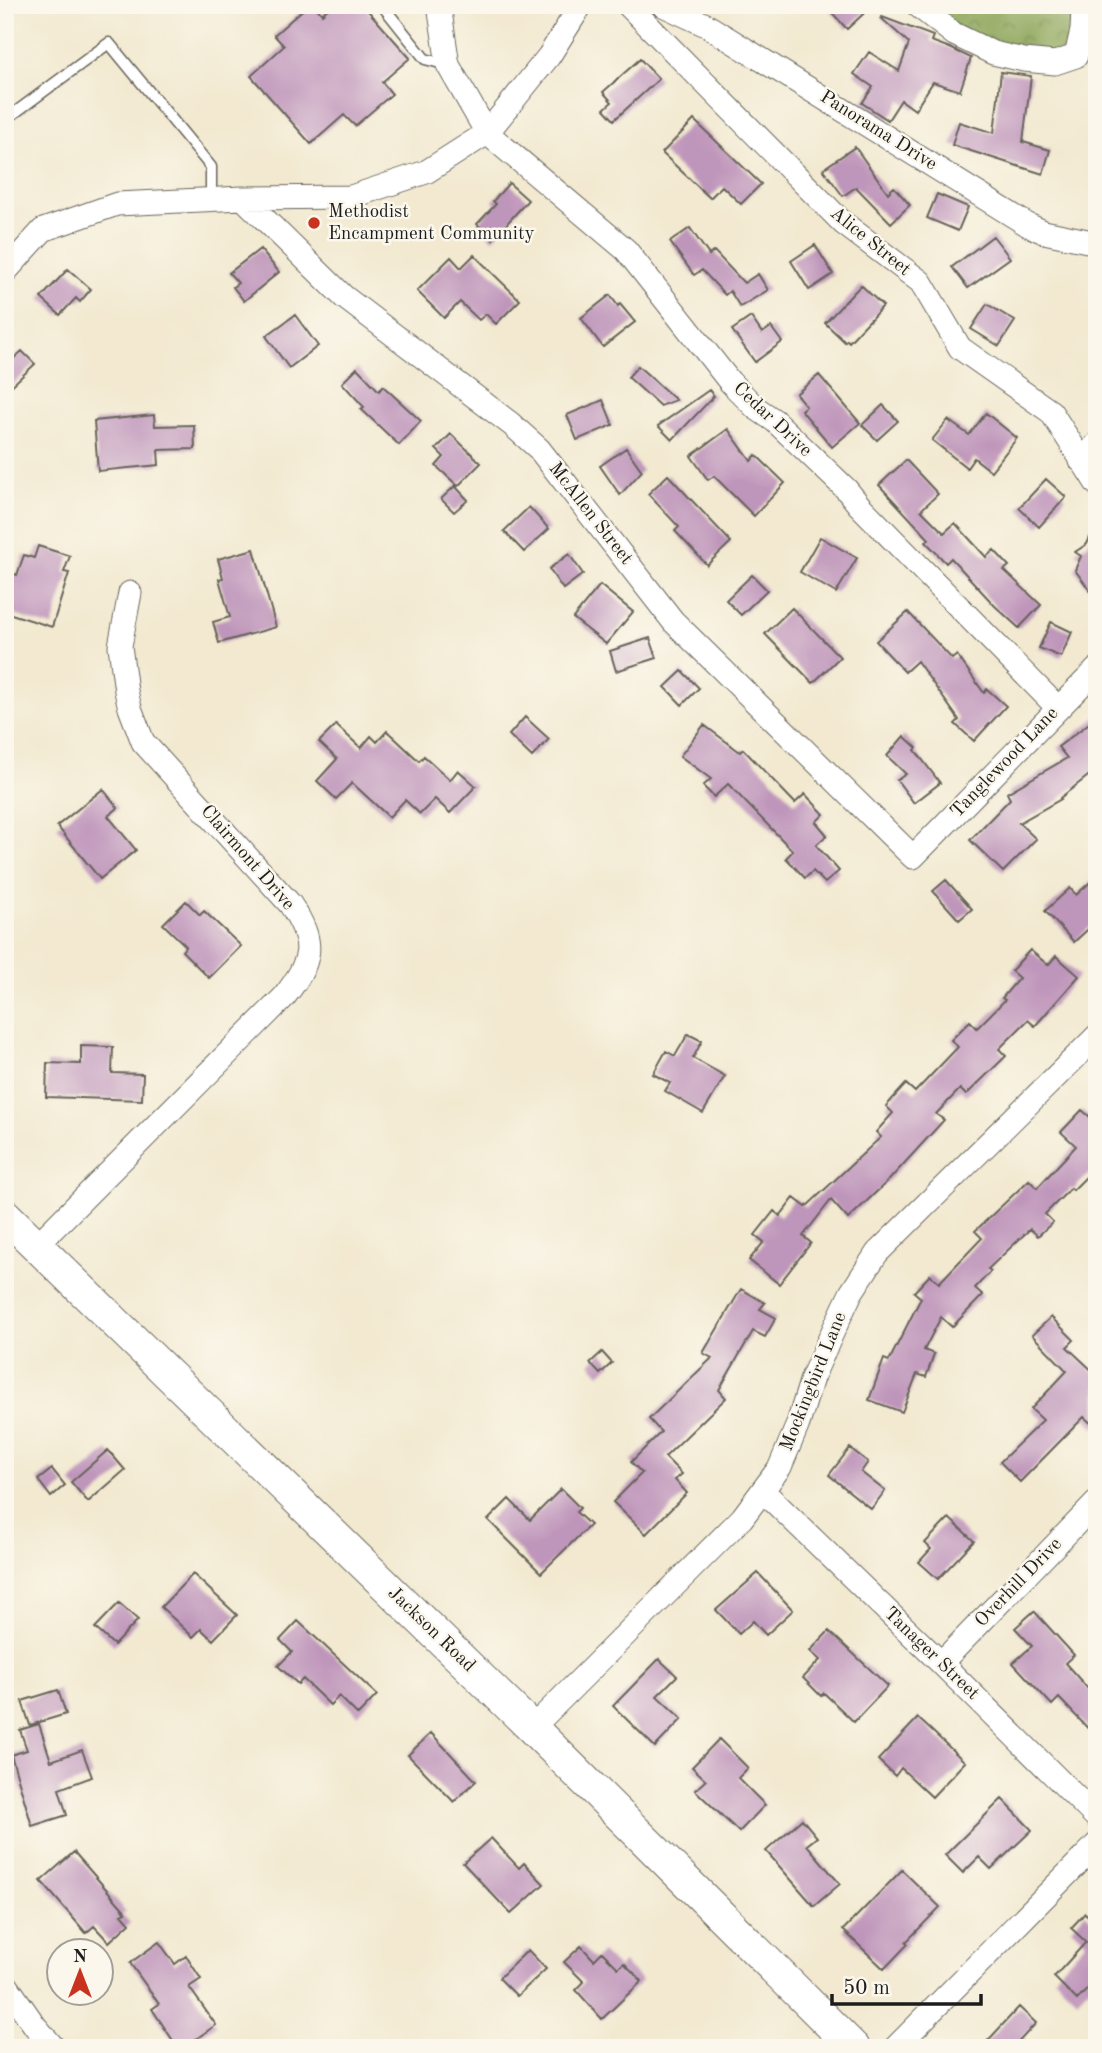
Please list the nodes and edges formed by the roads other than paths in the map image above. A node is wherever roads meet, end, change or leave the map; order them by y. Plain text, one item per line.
1 (382, 5) edge
2 (439, 5) edge
3 (581, 5) edge
4 (628, 5) edge
5 (663, 5) edge
6 (917, 5) edge
7 (1083, 5) edge
8 (449, 65) junction
9 (5, 120) edge
10 (486, 133) junction
11 (243, 198) junction
12 (211, 199) junction
13 (1097, 243) edge
14 (7, 268) edge
15 (1097, 444) edge
16 (1081, 461) junction
17 (1097, 484) edge
18 (130, 593) dead end
19 (1097, 669) edge
20 (1058, 708) junction
21 (913, 857) joint
22 (1097, 1035) edge
23 (5, 1215) edge
24 (36, 1246) junction
25 (763, 1491) junction
26 (1097, 1502) edge
27 (941, 1663) junction
28 (532, 1728) junction
29 (1097, 1818) edge
30 (1097, 1844) edge
31 (5, 1983) edge
32 (54, 2048) edge
33 (854, 2048) edge
34 (895, 2048) edge

1 - 8 lane
2 - 8 street
3 - 10 street
4 - 16 street, Alice Street
5 - 13 street, Panorama Drive
6 - 7 street
8 - 10 street
9 - 12 lane
10 - 11 street
10 - 20 street, Cedar Drive
11 - 12 street
11 - 21 street, McAllen Street
12 - 14 street
15 - 16 street
16 - 17 street, Alice Street
18 - 24 street, Clairmont Drive
19 - 20 street, Tanglewood Lane
20 - 21 street, Tanglewood Lane
22 - 25 street, Mockingbird Lane
23 - 24 street, Jackson Road
24 - 28 street, Jackson Road
25 - 27 street, Tanager Street
25 - 28 street, Mockingbird Lane
26 - 27 street, Overhill Drive
27 - 29 street, Tanager Street
28 - 33 street, Jackson Road
30 - 34 street
31 - 32 street

